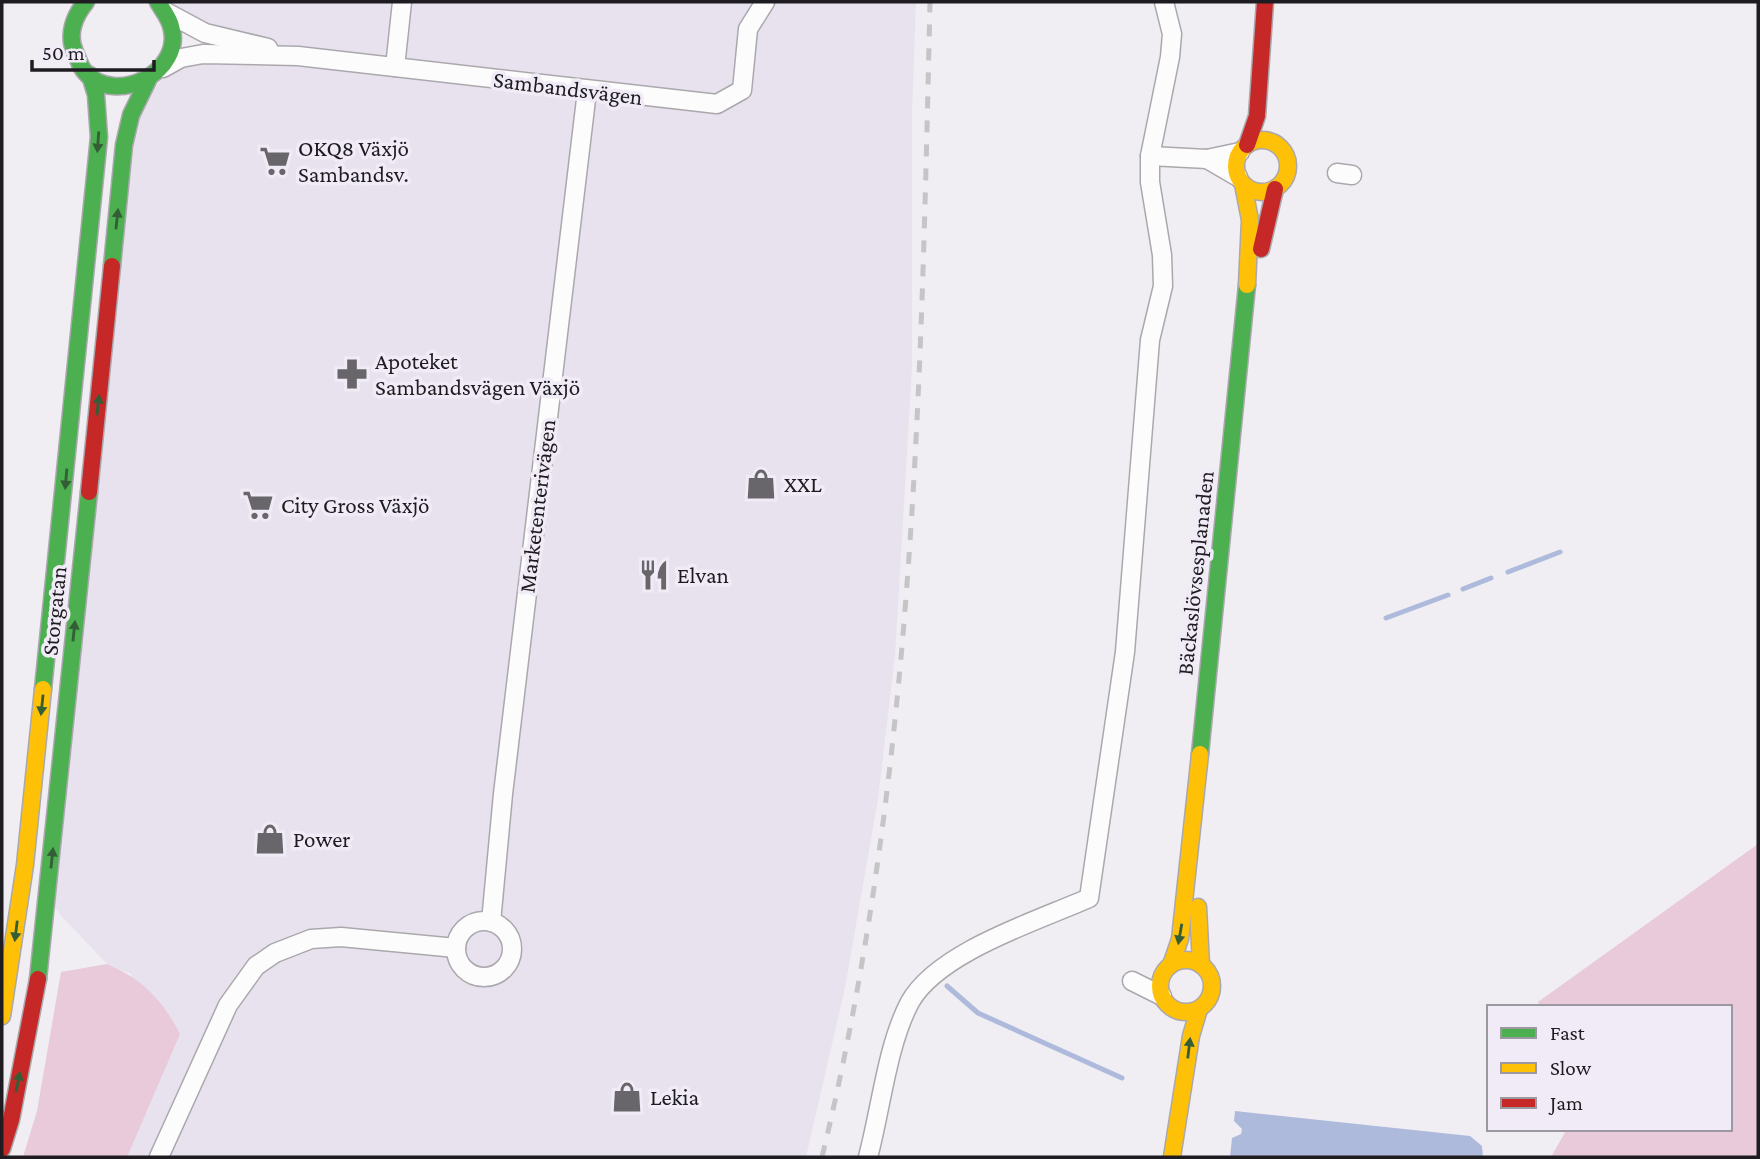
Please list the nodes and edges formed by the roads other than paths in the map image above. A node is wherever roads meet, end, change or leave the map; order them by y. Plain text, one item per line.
1 (86, 2) edge
2 (402, 2) edge
3 (765, 2) edge
4 (1164, 2) edge
5 (1265, 2) edge
6 (1275, 2) edge
7 (162, 7) edge
8 (298, 56) junction
9 (395, 67) junction
10 (90, 75) junction
11 (154, 75) junction
12 (587, 91) junction
13 (1277, 145) junction
14 (1243, 149) junction
15 (1150, 156) junction
16 (1207, 159) junction
17 (1240, 180) junction
18 (1275, 189) junction
19 (491, 922) junction
20 (456, 948) junction
21 (1171, 965) junction
22 (1201, 965) junction
23 (1132, 981) dead end
24 (1167, 1001) junction
25 (1199, 1009) junction
26 (2, 1016) edge
27 (1172, 1024) dead end
28 (1173, 1041) dead end
29 (1175, 1136) junction
30 (2, 1149) edge
31 (159, 1157) edge
32 (868, 1157) edge
33 (1172, 1157) edge

1 - 10 street, Storgatan
2 - 9 street
3 - 12 street, Sambandsvägen
4 - 15 street
5 - 14 street, Bäckaslövsesplanaden
6 - 13 street, Bäckaslövsesplanaden
7 - 8 street, Sambandsvägen
7 - 11 street, Storgatan
8 - 9 street, Sambandsvägen
8 - 11 street, Sambandsvägen
9 - 12 street, Sambandsvägen
10 - 11 street
10 -> 26 street, Storgatan
30 -> 11 street, Storgatan
12 - 19 street, Marketenterivägen
13 - 14 street
13 - 18 street, Bäckaslövsesplanaden
14 - 16 street
14 - 17 street, Bäckaslövsesplanaden
15 - 16 street
15 - 32 street
16 - 17 street
17 - 18 street
17 -> 21 street, Bäckaslövsesplanaden
18 - 22 street, Bäckaslövsesplanaden
19 - 20 street
19 - 20 street
20 - 31 street
21 - 22 street
21 - 24 street
22 - 25 street
23 - 24 street
24 - 25 street
24 - 27 street
29 -> 25 street
28 - 29 street
29 - 33 street

